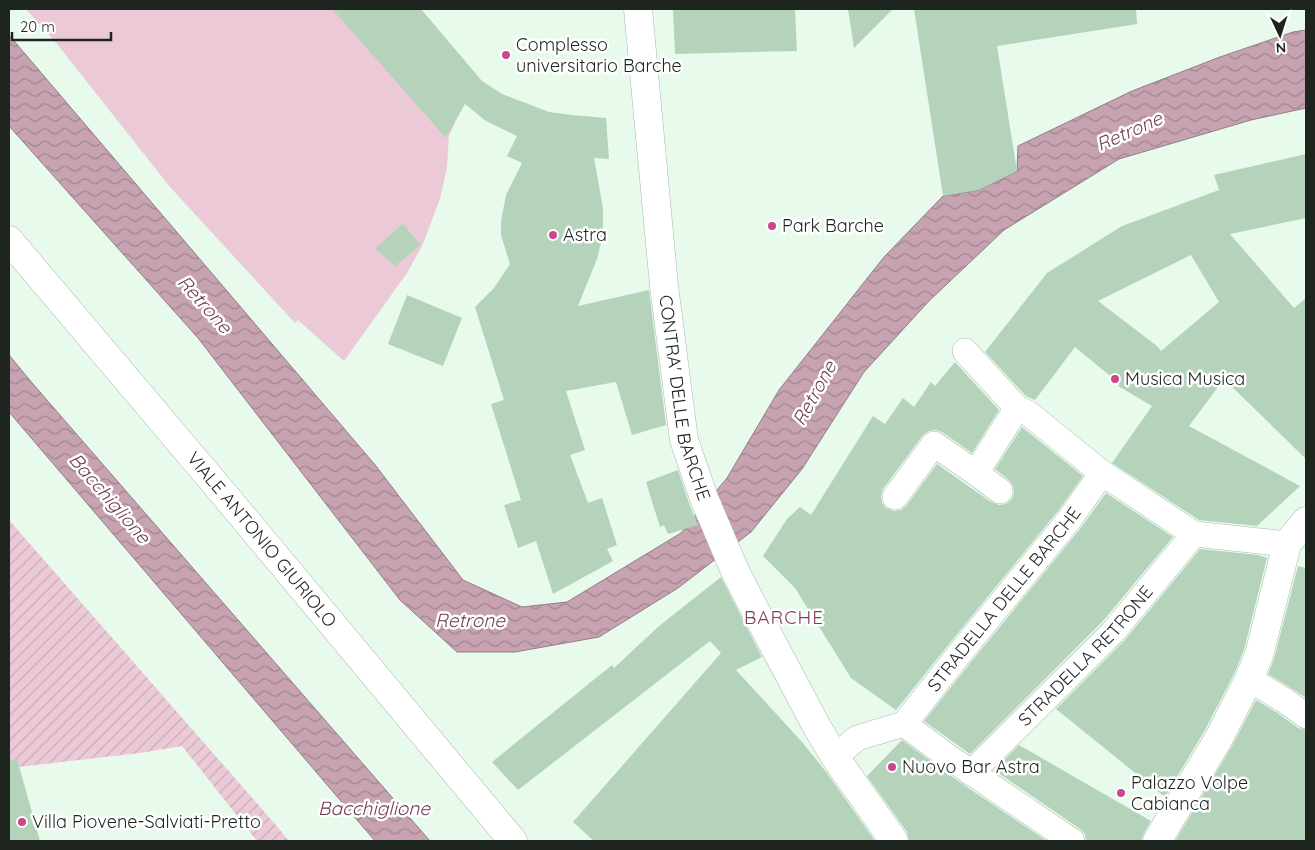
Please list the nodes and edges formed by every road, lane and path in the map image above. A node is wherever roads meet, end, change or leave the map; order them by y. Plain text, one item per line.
1 (638, 9) edge
2 (9, 240) edge
3 (964, 351) dead end
4 (1017, 408) junction
5 (976, 473) junction
6 (1102, 473) junction
7 (1000, 491) dead end
8 (895, 497) dead end
9 (1306, 521) edge
10 (1194, 534) junction
11 (1287, 544) junction
12 (1248, 679) junction
13 (1306, 716) edge
14 (904, 724) junction
15 (835, 757) junction
16 (971, 773) junction
17 (514, 841) edge
18 (894, 841) edge
19 (1072, 841) edge
20 (1157, 841) edge

1 - 15 street, CONTRA' DELLE BARCHE
2 - 17 street, VIALE ANTONIO GIURIOLO
3 - 4 street
4 - 5 street
4 - 6 street
5 - 7 street
5 - 8 street
6 - 10 street
6 - 14 street, STRADELLA DELLE BARCHE
9 - 11 street
10 - 11 street
10 - 16 street, STRADELLA RETRONE
11 - 12 street
12 - 13 street
12 - 20 street
14 - 15 street
14 - 16 street
15 - 18 street, CONTRA' DELLE BARCHE
16 - 19 street

